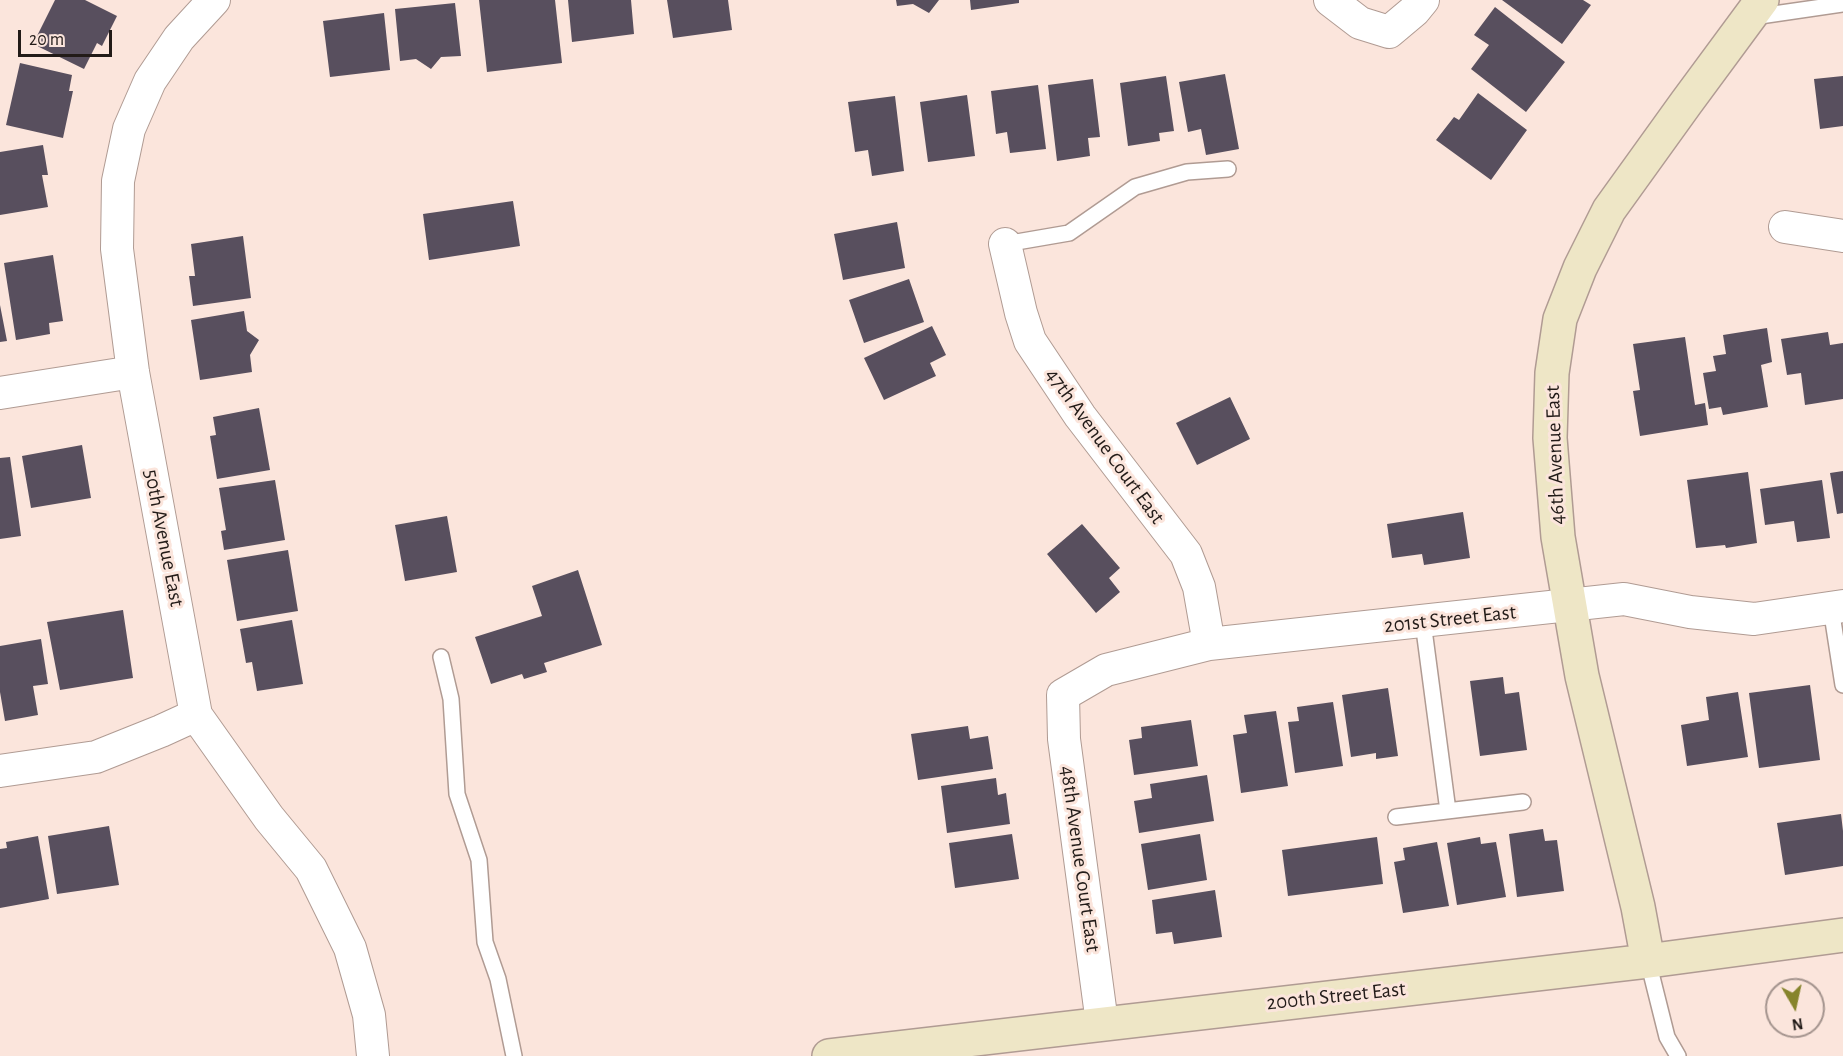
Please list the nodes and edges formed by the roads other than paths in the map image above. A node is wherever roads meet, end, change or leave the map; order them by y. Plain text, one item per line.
1 (214, 0) edge
2 (1330, 0) edge
3 (1423, 0) edge
4 (1843, 4) edge
5 (1756, 9) edge
6 (1228, 169) dead end
7 (1785, 227) dead end
8 (1843, 236) edge
9 (1005, 244) joint
10 (133, 372) junction
11 (0, 393) edge
12 (1570, 606) junction
13 (1837, 607) edge
14 (1423, 622) junction
15 (1209, 644) junction
16 (441, 657) dead end
17 (1843, 685) edge
18 (1064, 694) joint
19 (196, 715) junction
20 (0, 771) edge
21 (1523, 802) dead end
22 (1448, 811) junction
23 (1396, 817) dead end
24 (1843, 935) edge
25 (1648, 961) junction
26 (1102, 1023) junction
27 (373, 1056) edge
28 (514, 1056) edge
29 (829, 1056) edge
30 (1678, 1056) edge

1 - 10 street, 50th Avenue East
2 - 3 street
4 - 5 lane
5 - 12 street, 46th Avenue East
6 - 9 lane
7 - 8 street
9 - 15 street, 47th Avenue Court East
10 - 11 street
10 - 19 street, 50th Avenue East
12 - 13 street, 201st Street East
12 - 14 street, 201st Street East
12 - 25 street, 46th Avenue East
13 - 17 lane
14 - 15 street, 201st Street East
14 - 22 lane
15 - 18 street, 201st Street East
16 - 28 lane
18 - 26 street, 48th Avenue Court East
19 - 20 street
19 - 27 street, 50th Avenue East
21 - 22 lane
22 - 23 lane
24 - 25 street, 200th Street East
25 - 26 street, 200th Street East
25 - 30 lane
26 - 29 street, 200th Street East

